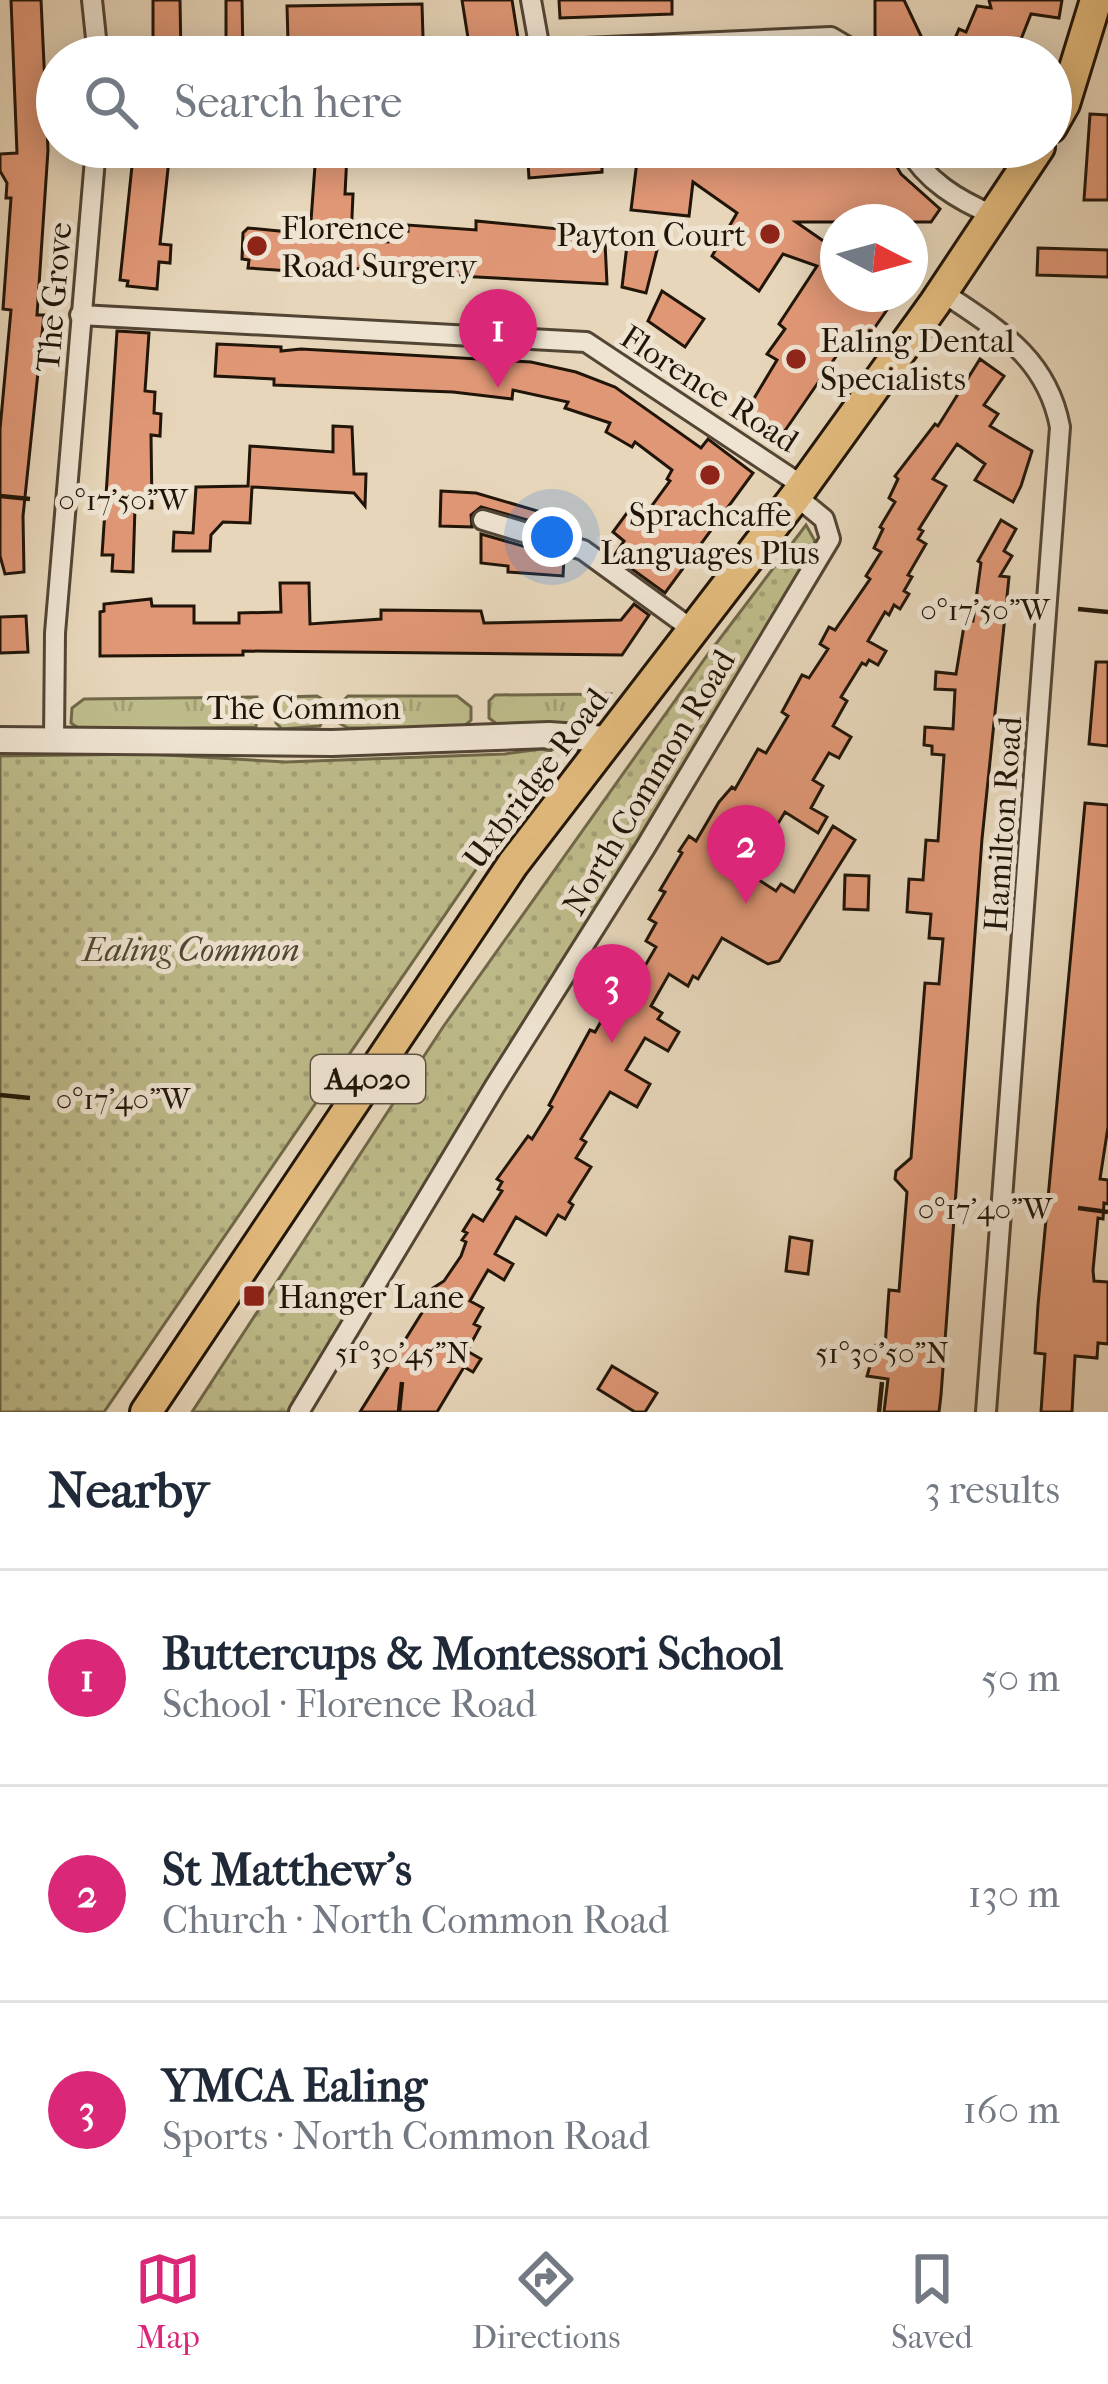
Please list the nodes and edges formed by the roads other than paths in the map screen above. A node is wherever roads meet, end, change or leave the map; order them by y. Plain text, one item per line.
1 (92, 0) edge
2 (531, 0) edge
3 (1096, 0) edge
4 (96, 36) edge
5 (537, 36) edge
6 (1072, 78) edge
7 (94, 168) edge
8 (919, 168) edge
9 (1025, 168) edge
10 (998, 209) junction
11 (942, 292) junction
12 (80, 315) junction
13 (800, 491) junction
14 (482, 520) dead end
15 (693, 630) junction
16 (54, 739) junction
17 (0, 740) edge
18 (608, 740) junction
19 (146, 1412) edge
20 (299, 1412) edge
21 (986, 1412) edge

1 - 4 street
2 - 5 street
3 - 6 main road
7 - 12 street, The Grove
8 - 10 street
9 - 10 main road, A4020
10 - 11 main road, Uxbridge Road / A4020
11 - 13 main road, Uxbridge Road / A4020
11 - 21 street, Hamilton Road
12 - 13 street, Florence Road
12 - 16 street, The Grove
13 - 15 main road, Uxbridge Road / A4020
13 - 20 street, North Common Road
14 - 15 street
15 - 18 main road, Uxbridge Road / A4020
16 - 17 street, The Common
16 - 18 street, The Common
18 - 19 main road, Uxbridge Road / A4020

